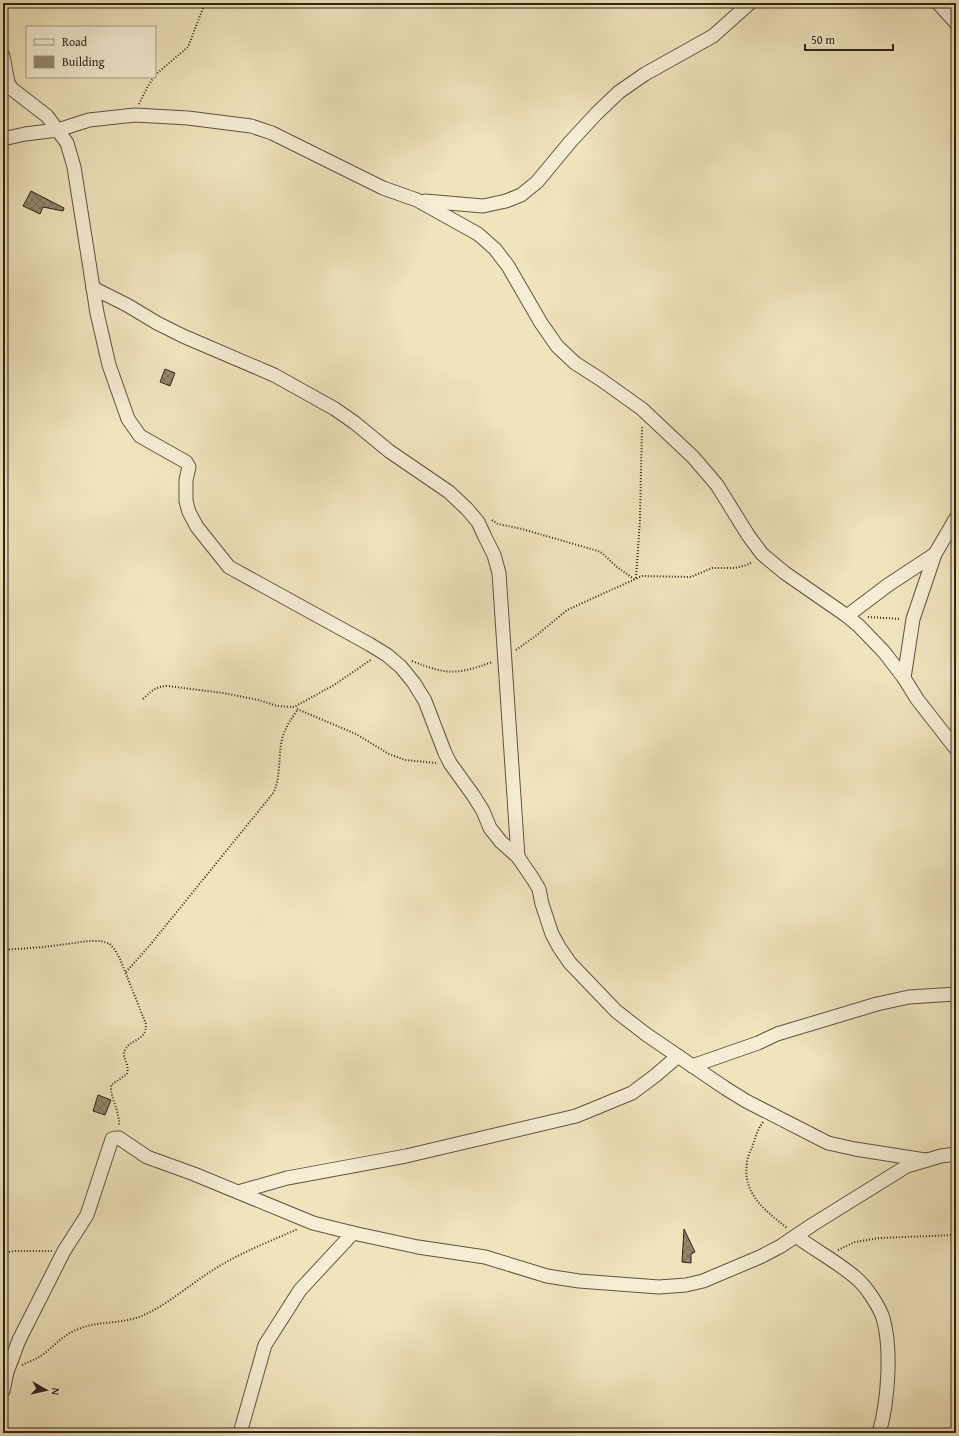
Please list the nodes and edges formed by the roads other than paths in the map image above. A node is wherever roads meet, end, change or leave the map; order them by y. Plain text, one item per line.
1 (750, 3) edge
2 (938, 3) edge
3 (956, 23) edge
4 (3, 56) edge
5 (58, 130) junction
6 (3, 139) edge
7 (417, 200) junction
8 (93, 288) junction
9 (956, 518) edge
10 (935, 554) junction
11 (849, 615) junction
12 (904, 678) junction
13 (956, 749) edge
14 (518, 857) junction
15 (956, 994) edge
16 (678, 1056) junction
17 (692, 1066) junction
18 (956, 1154) edge
19 (925, 1160) junction
20 (238, 1192) junction
21 (353, 1233) junction
22 (796, 1236) junction
23 (3, 1391) edge
24 (240, 1433) edge
25 (879, 1433) edge

1 - 7 street
2 - 3 street
4 - 5 street
5 - 6 street
5 - 7 street
5 - 8 street
7 - 11 street
8 - 14 street
8 - 14 street
9 - 10 street
10 - 11 street
10 - 12 street
11 - 12 street
12 - 13 street
14 - 16 street
15 - 17 street
16 - 17 street
16 - 20 street
17 - 19 street
18 - 19 street
19 - 22 street
20 - 21 street
20 - 23 street
21 - 22 street
21 - 24 street
22 - 25 street

